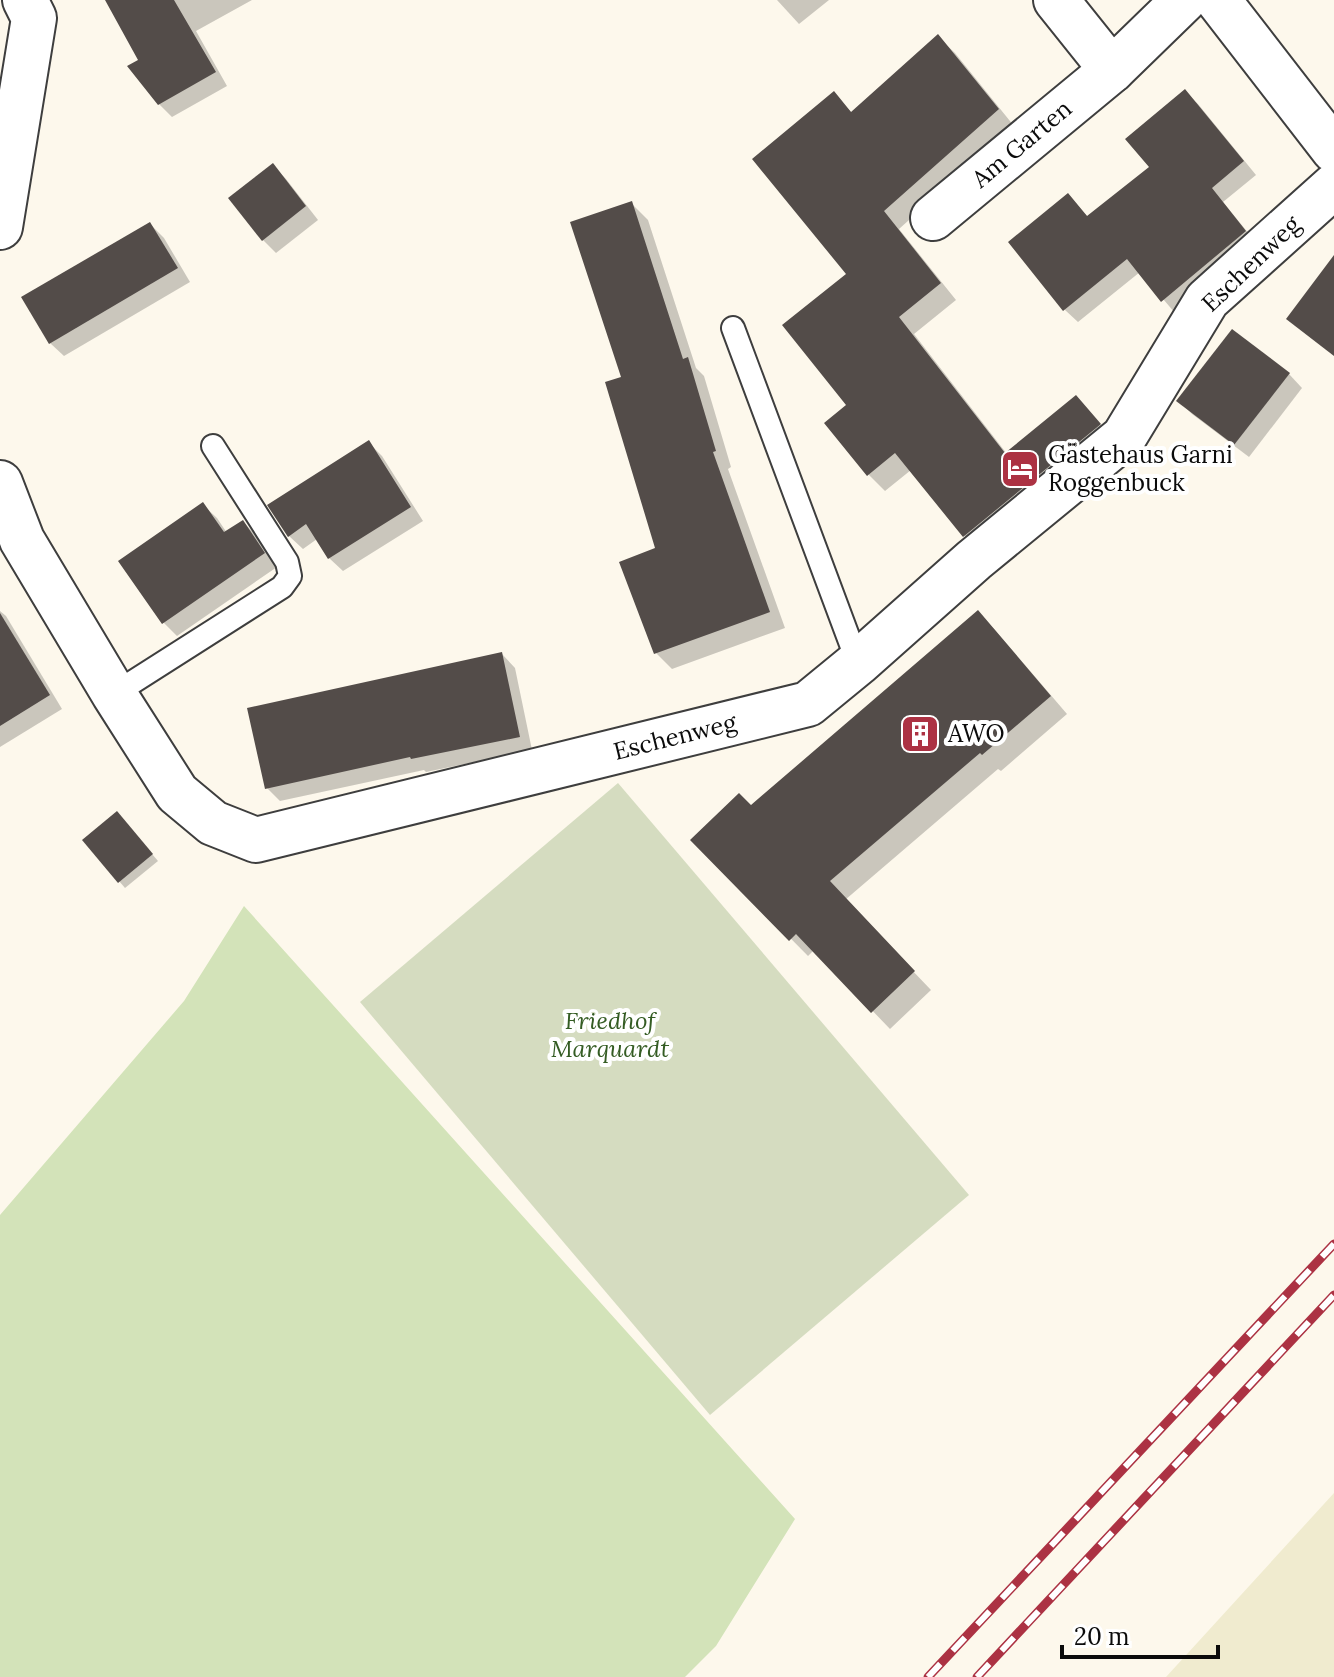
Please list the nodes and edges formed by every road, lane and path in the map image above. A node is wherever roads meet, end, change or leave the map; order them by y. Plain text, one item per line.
1 (25, 0) edge
2 (1056, 0) edge
3 (1184, 0) edge
4 (1218, 0) edge
5 (1112, 70) junction
6 (1334, 150) edge
7 (1334, 186) edge
8 (933, 218) dead end
9 (0, 227) edge
10 (733, 328) dead end
11 (213, 446) dead end
12 (0, 483) edge
13 (858, 663) junction
14 (114, 694) junction

1 - 9 street
2 - 5 street
3 - 5 street, Am Garten
4 - 6 street
5 - 8 street, Am Garten
7 - 13 street, Eschenweg
10 - 13 lane
11 - 14 lane
12 - 14 street, Eschenweg
13 - 14 street, Eschenweg

